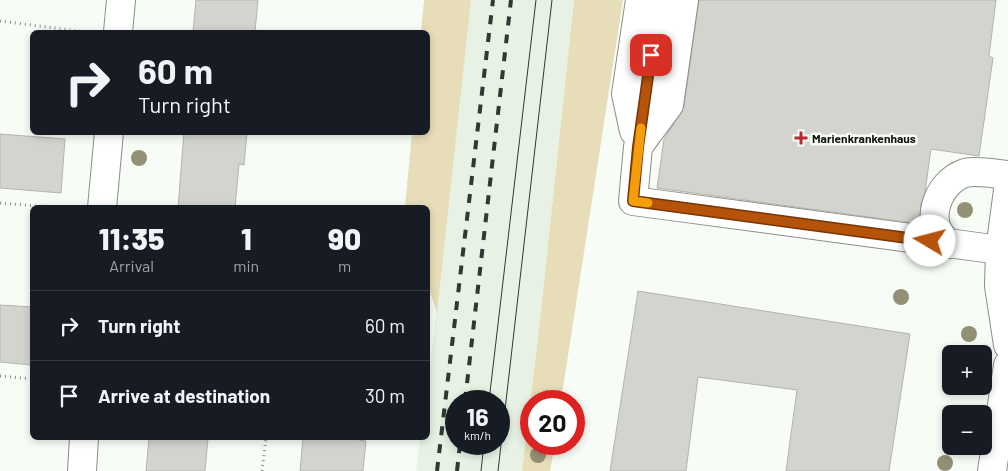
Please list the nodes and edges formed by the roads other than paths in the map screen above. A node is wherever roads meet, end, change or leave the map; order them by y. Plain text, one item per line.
1 (121, 0) edge
2 (640, 0) edge
3 (660, 0) edge
4 (684, 0) edge
5 (118, 30) edge
6 (108, 135) edge
7 (638, 147) junction
8 (1008, 175) edge
9 (1008, 190) edge
10 (102, 205) edge
11 (950, 244) junction
12 (1000, 250) junction
13 (1007, 330) edge
14 (1008, 365) edge
15 (84, 440) edge
16 (82, 471) edge
17 (992, 471) edge

1 - 5 street
2 - 7 street
3 - 7 street
4 - 7 street
6 - 10 street
7 - 11 street
8 - 11 street
9 - 12 street
11 - 12 street
12 - 13 street
14 - 17 street
15 - 16 street

